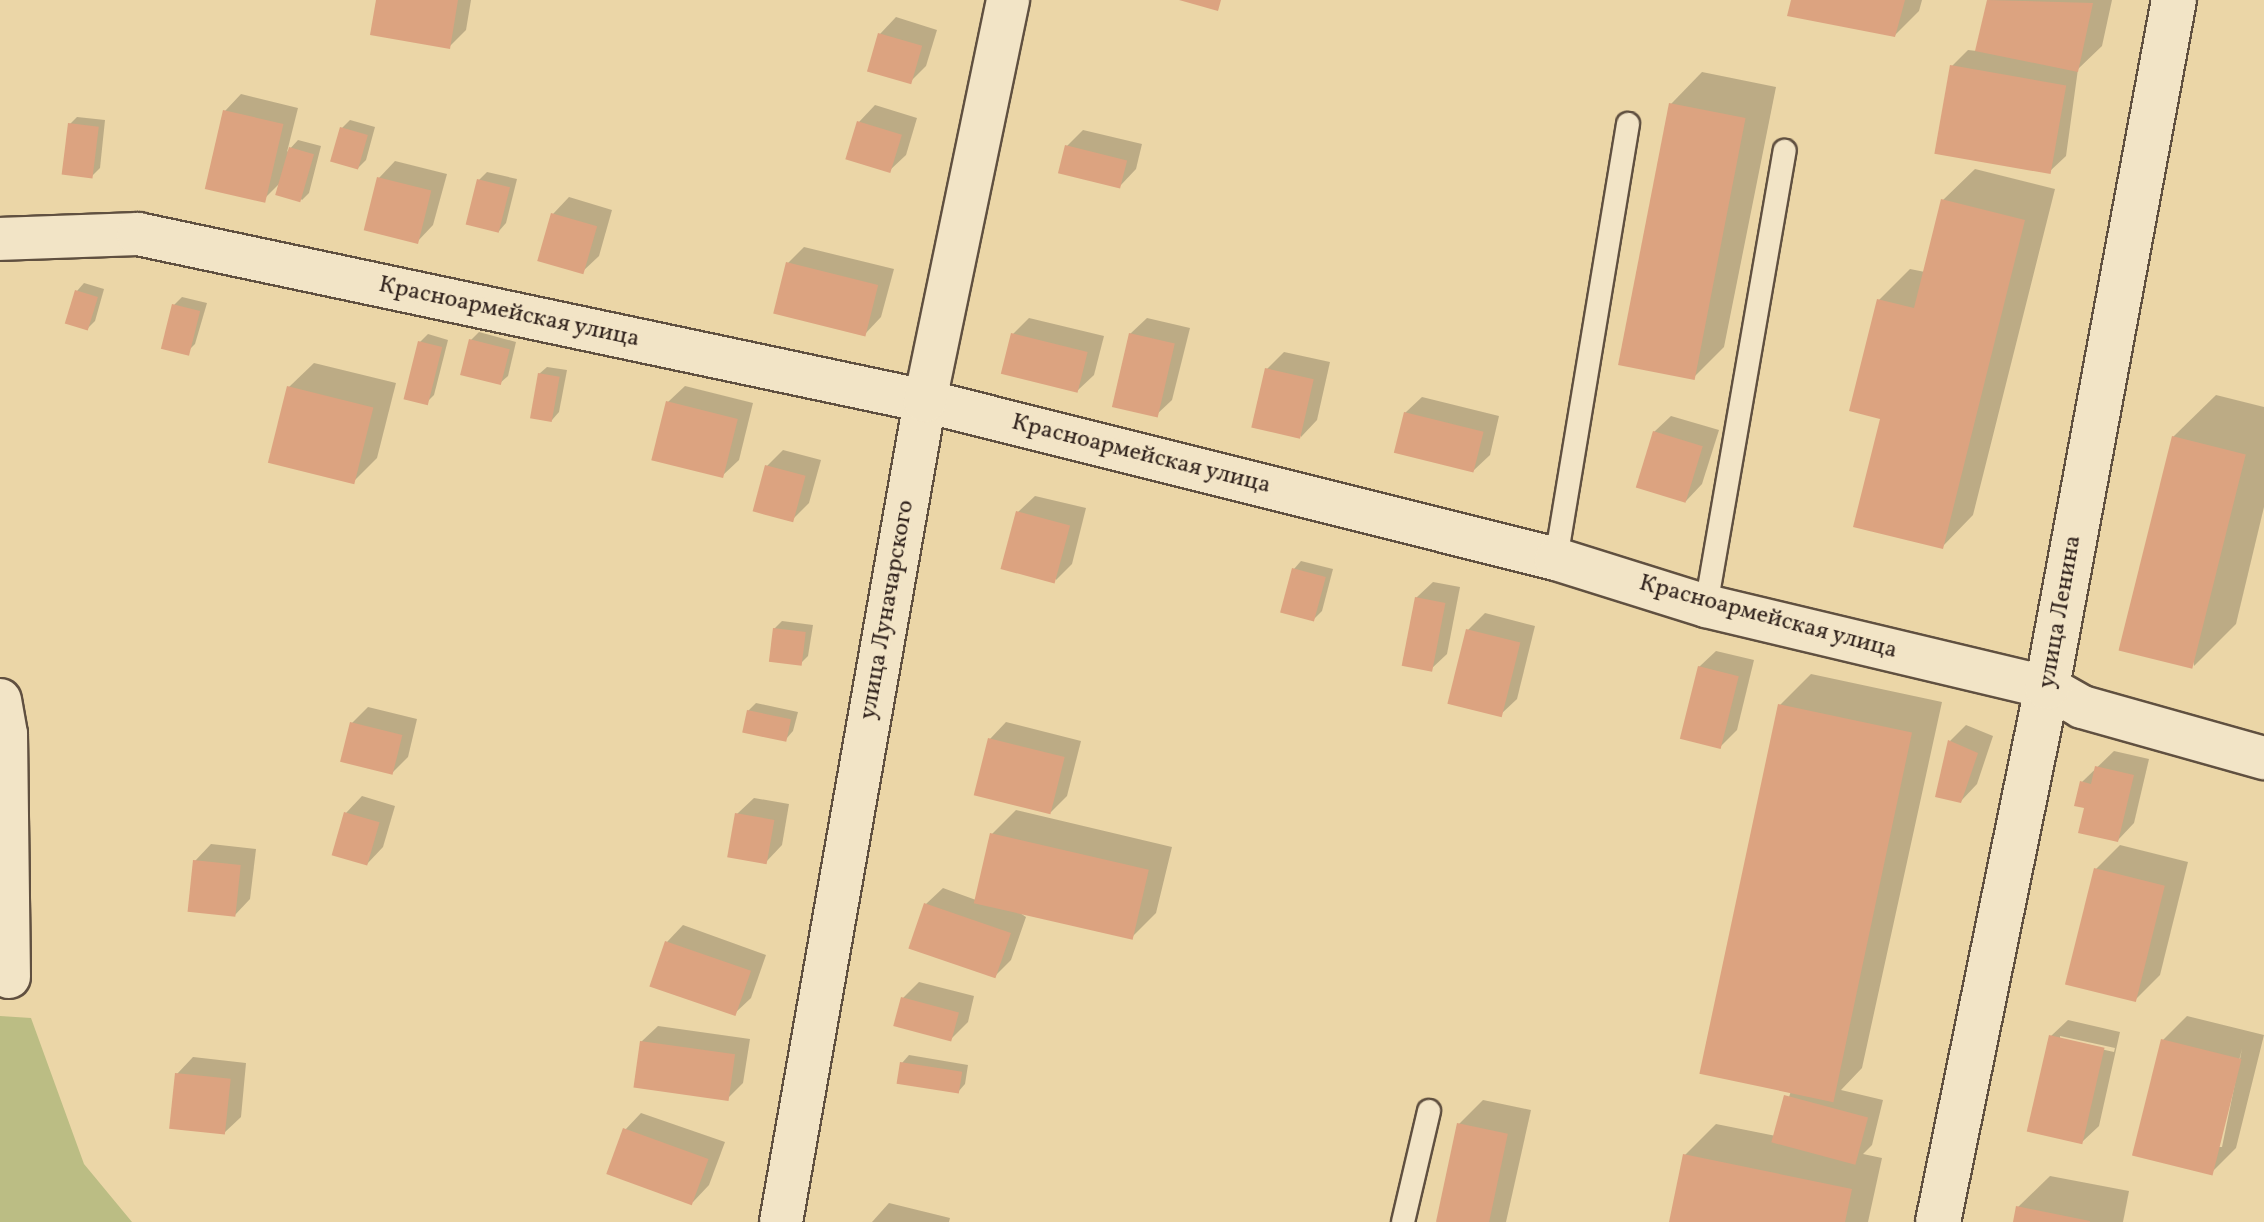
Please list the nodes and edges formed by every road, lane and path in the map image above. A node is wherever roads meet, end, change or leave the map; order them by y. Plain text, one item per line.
1 (1008, 0) edge
2 (2174, 0) edge
3 (1628, 124) dead end
4 (1785, 151) dead end
5 (0, 239) edge
6 (925, 401) junction
7 (1556, 559) junction
8 (1706, 606) junction
9 (2047, 687) junction
10 (0, 700) edge
11 (2264, 758) edge
12 (9, 977) dead end
13 (1429, 1111) dead end
14 (781, 1222) edge
15 (1403, 1222) edge
16 (1938, 1222) edge

1 - 6 street, улица Луначарского
2 - 9 street, улица Ленина
3 - 7 lane
4 - 8 lane
5 - 6 street, Красноармейская улица
6 - 7 street, Красноармейская улица
6 - 14 street, улица Луначарского
7 - 8 street, Красноармейская улица
8 - 9 street, Красноармейская улица
9 - 11 street, Красноармейская улица
9 - 16 street, улица Ленина
10 - 12 street
13 - 15 lane

